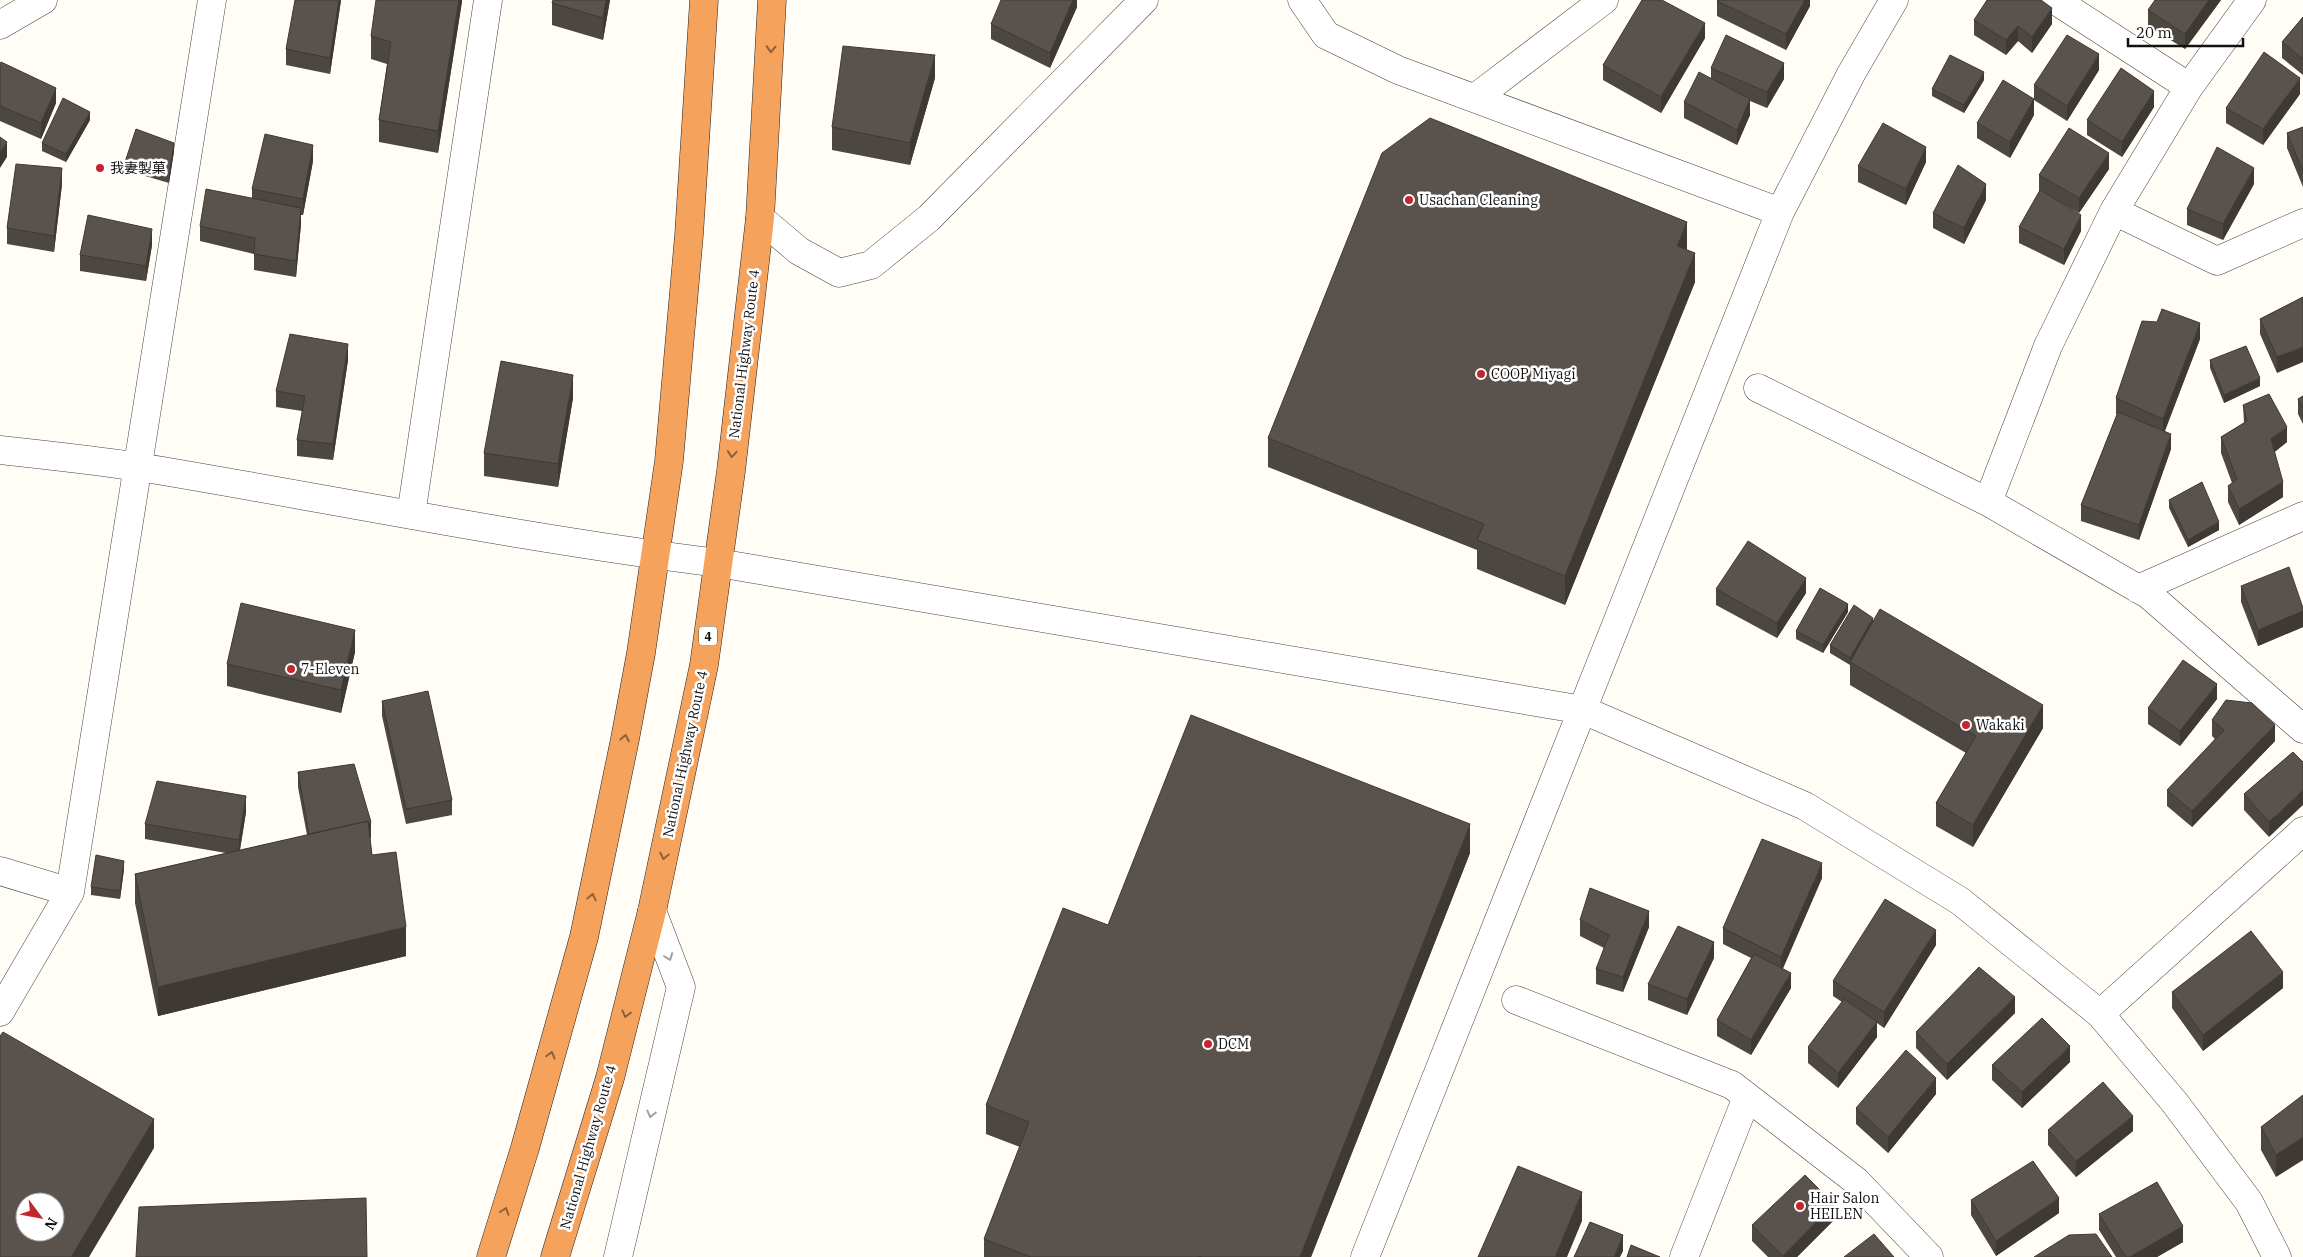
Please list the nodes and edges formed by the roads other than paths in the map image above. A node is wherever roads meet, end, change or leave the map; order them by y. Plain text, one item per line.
1 (42, 0) edge
2 (212, 0) edge
3 (488, 0) edge
4 (704, 0) edge
5 (772, 0) edge
6 (1144, 0) edge
7 (1302, 0) edge
8 (1604, 0) edge
9 (1894, 0) edge
10 (2055, 0) edge
11 (2252, 0) edge
12 (0, 25) edge
13 (2190, 87) junction
14 (1475, 98) junction
15 (2114, 211) junction
16 (1780, 212) junction
17 (760, 218) junction
18 (2303, 223) edge
19 (1758, 388) dead end
20 (0, 450) edge
21 (137, 467) junction
22 (1988, 502) junction
23 (411, 515) junction
24 (2303, 516) edge
25 (655, 555) junction
26 (718, 563) junction
27 (2138, 589) junction
28 (1583, 710) junction
29 (2303, 729) edge
30 (2303, 831) edge
31 (0, 871) edge
32 (70, 892) junction
33 (652, 911) junction
34 (1516, 1000) dead end
35 (0, 1012) edge
36 (2100, 1014) junction
37 (1747, 1097) junction
38 (491, 1257) edge
39 (555, 1257) edge
40 (618, 1257) edge
41 (1365, 1257) edge
42 (1684, 1257) edge
43 (1929, 1257) edge
44 (2277, 1257) edge

1 - 12 street
2 - 21 street
3 - 23 street
4 - 25 highway
5 -> 17 highway, National Highway Route 4 / 4
6 - 17 street
7 - 14 street
8 - 14 street
9 - 16 street
10 - 13 street
11 - 13 street
13 - 15 street
14 - 16 street
15 - 18 street
15 - 22 street
16 - 28 street
17 -> 26 highway, National Highway Route 4 / 4
19 - 22 street
20 - 21 street
21 - 23 street
21 - 32 street
22 - 27 street
23 - 25 street
24 - 27 street
25 - 26 street
38 -> 25 highway
26 - 28 street
26 -> 33 highway, National Highway Route 4 / 4
27 - 29 street
28 - 36 street
28 - 41 street
30 - 36 street
31 - 32 street
32 - 35 street
33 -> 39 highway, National Highway Route 4 / 4
33 -> 40 street
34 - 37 street
36 - 44 street
37 - 42 street
37 - 43 street

